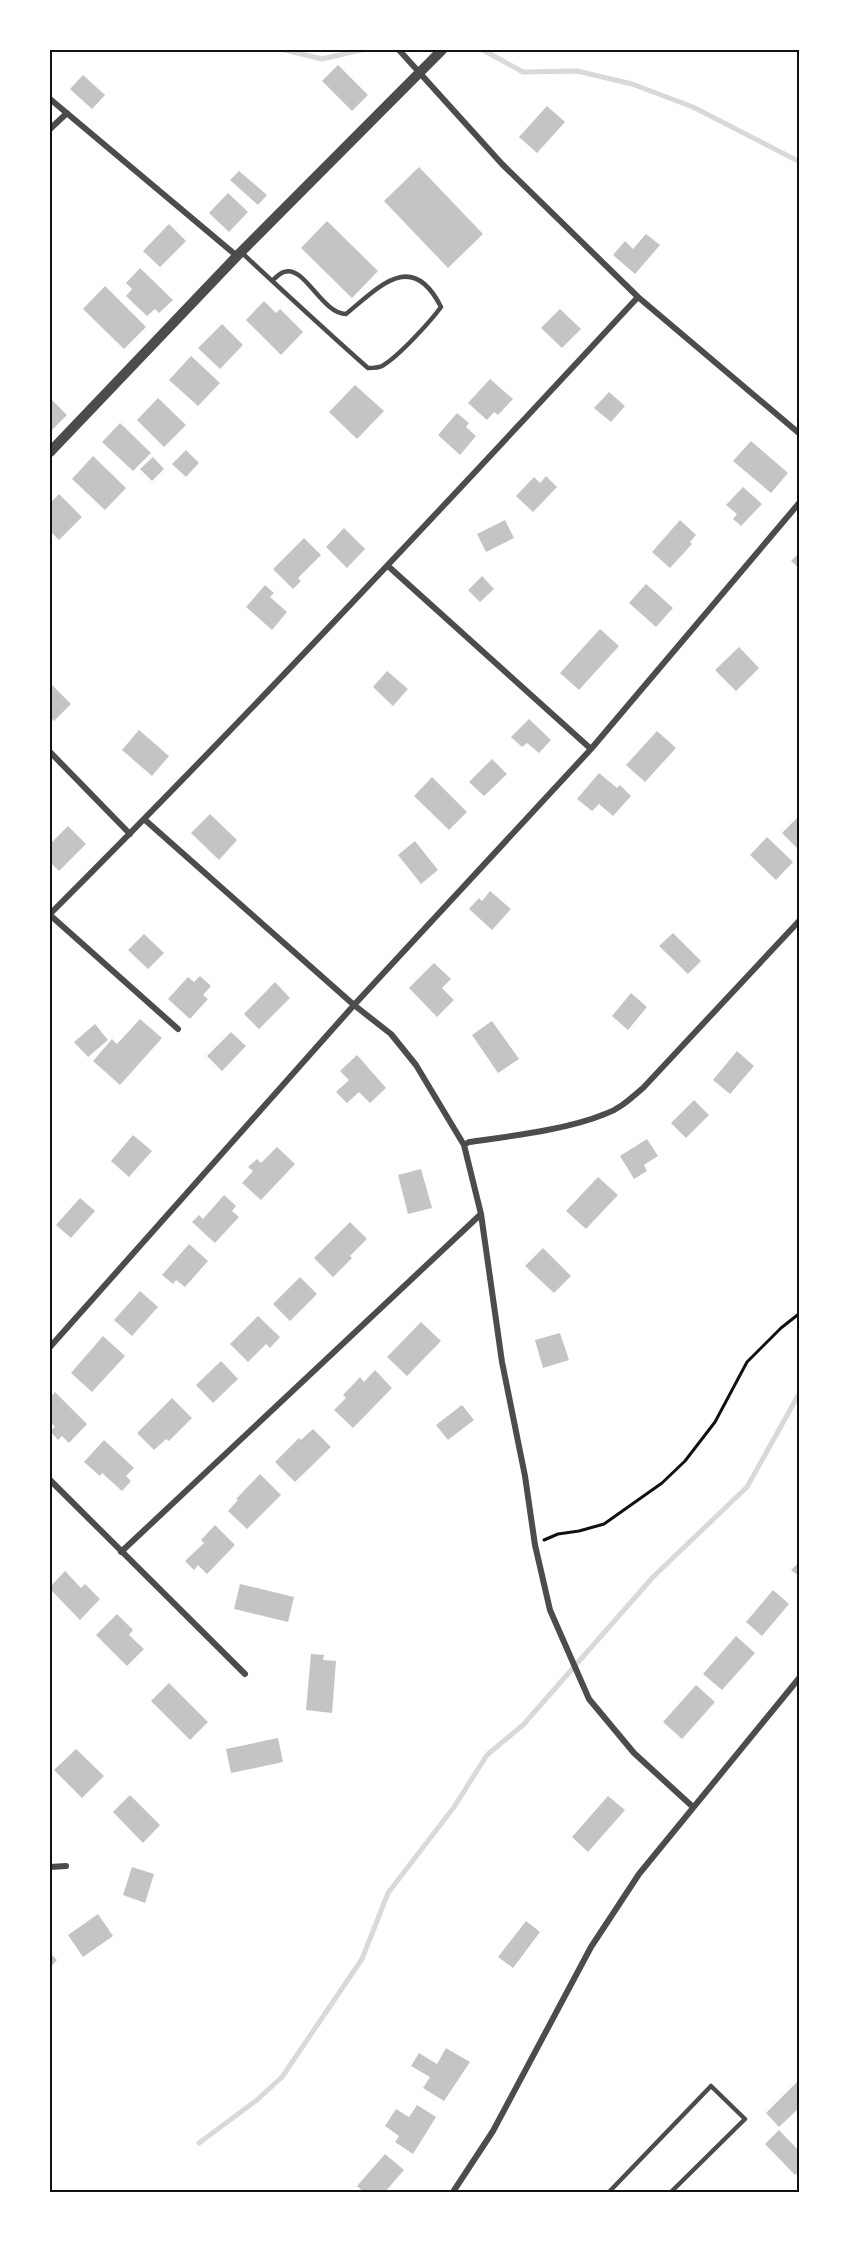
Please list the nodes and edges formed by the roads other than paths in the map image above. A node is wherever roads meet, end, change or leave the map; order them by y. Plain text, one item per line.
1 (399, 50) edge
2 (442, 50) edge
3 (419, 72) junction
4 (50, 99) edge
5 (67, 113) junction
6 (50, 129) edge
7 (239, 254) junction
8 (272, 281) junction
9 (638, 297) junction
10 (800, 434) edge
11 (50, 452) edge
12 (800, 502) edge
13 (388, 566) junction
14 (591, 749) junction
15 (50, 752) edge
16 (144, 819) junction
17 (130, 834) junction
18 (50, 914) edge
19 (800, 920) edge
20 (354, 1005) junction
21 (178, 1029) dead end
22 (464, 1145) junction
23 (481, 1214) junction
24 (50, 1347) edge
25 (50, 1480) edge
26 (121, 1552) junction
27 (244, 1674) dead end
28 (800, 1677) edge
29 (693, 1807) junction
30 (50, 1866) edge
31 (66, 1866) dead end
32 (453, 2193) edge
33 (609, 2193) edge
34 (671, 2193) edge

1 - 3 street
2 - 3 street
3 - 7 street
3 - 9 street
4 - 5 street
5 - 6 street
5 - 7 street
7 - 8 lane
7 - 11 street
8 - 8 lane
9 - 10 street
9 - 13 street
12 - 14 street
13 - 14 street
13 - 16 street
14 - 20 street
15 - 17 street
16 - 17 street
16 - 20 street
17 - 18 street
18 - 21 street
19 - 22 street
20 - 22 street
20 - 24 street
22 - 23 street
23 - 26 street
23 - 29 street
25 - 26 street
26 - 27 street
28 - 29 street
29 - 32 street
30 - 31 street
33 - 34 lane

